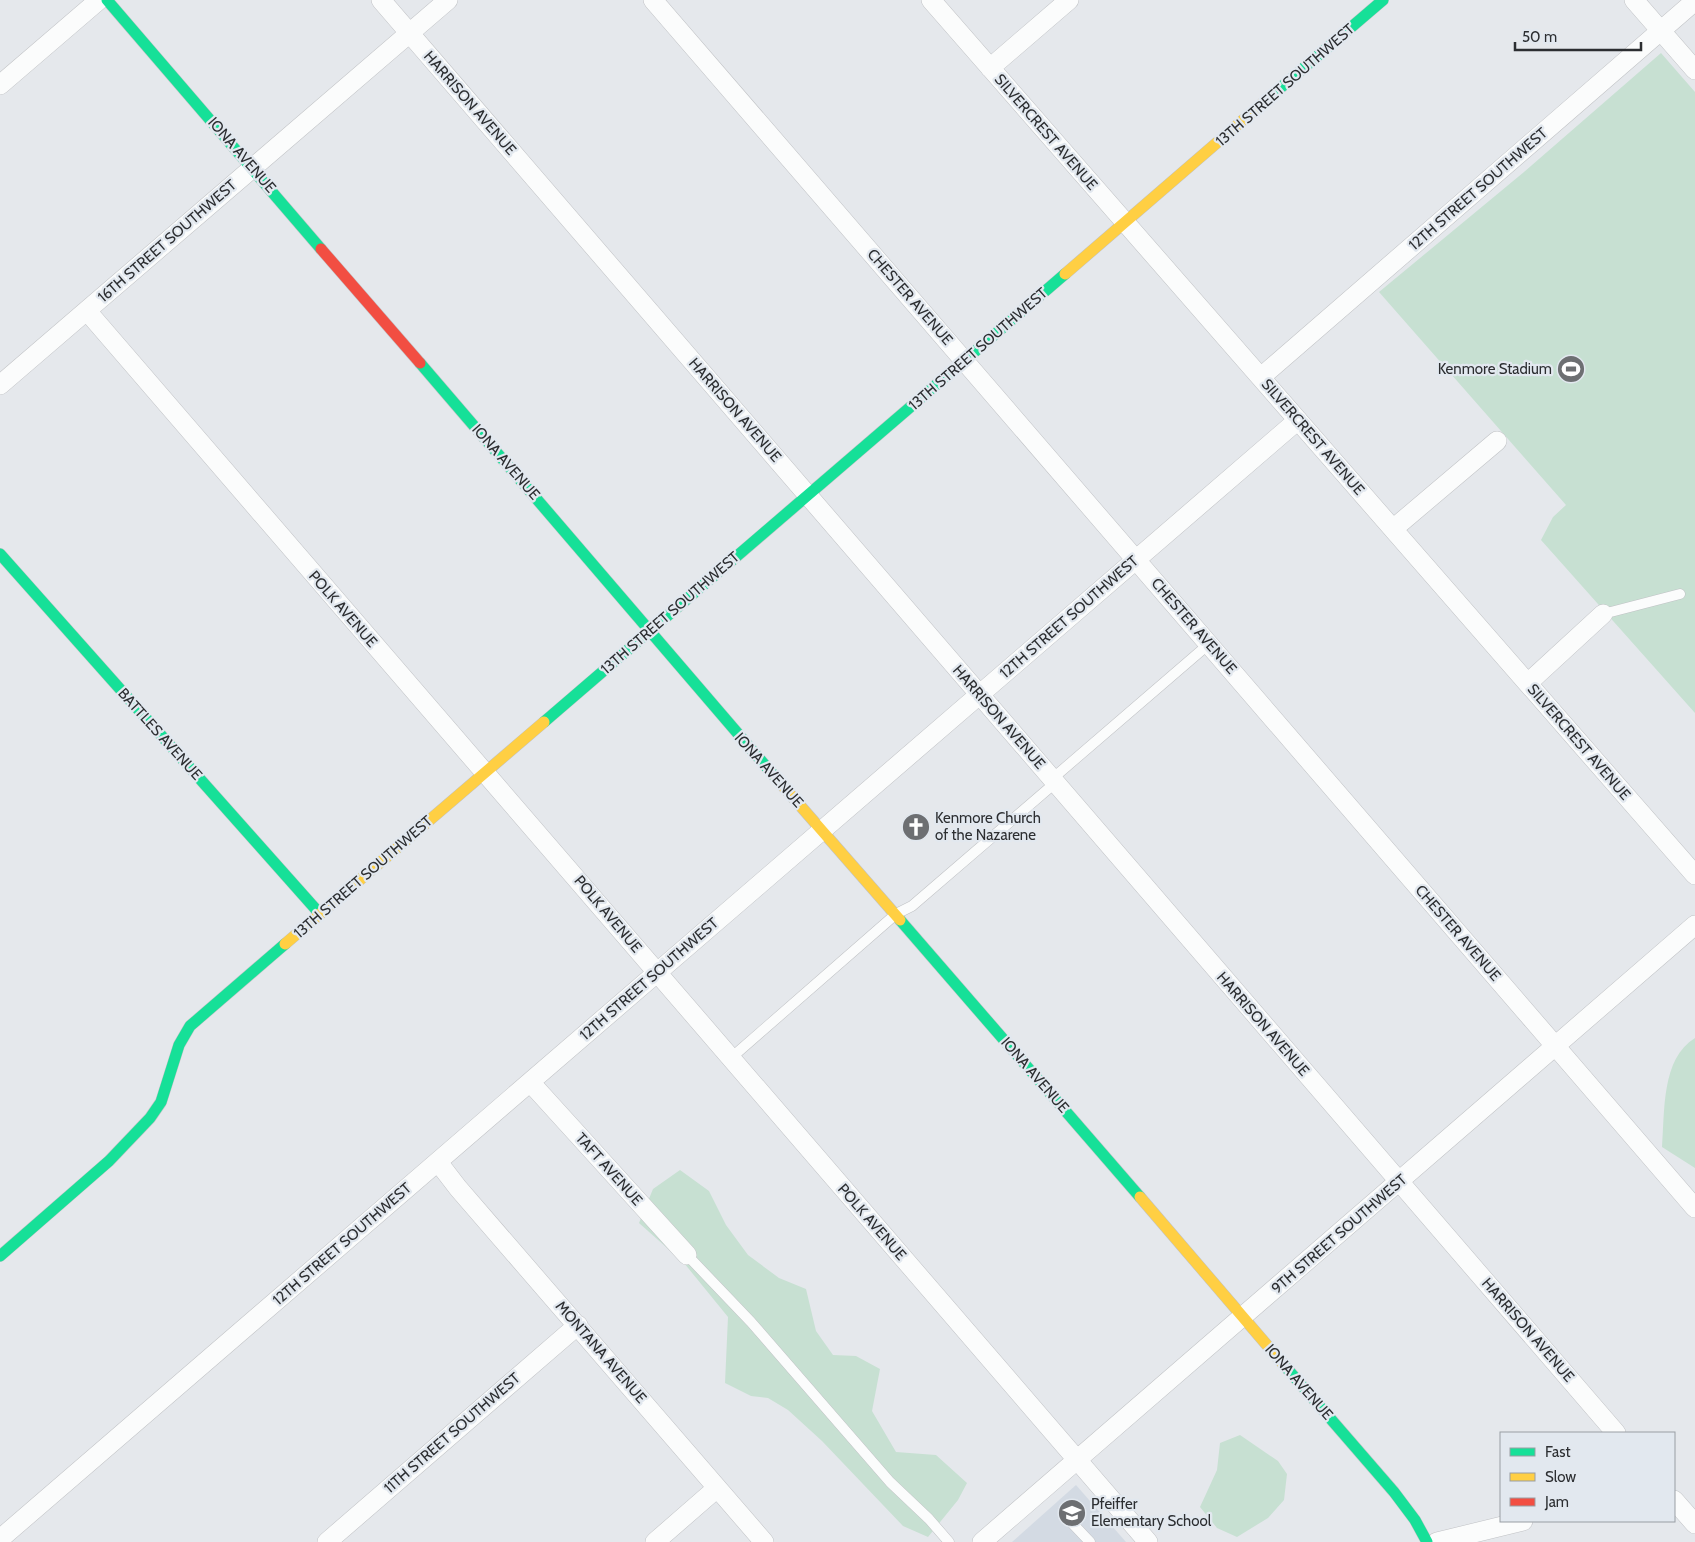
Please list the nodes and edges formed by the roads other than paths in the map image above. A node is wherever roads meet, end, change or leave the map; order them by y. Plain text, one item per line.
1 (99, 0) edge
2 (107, 0) edge
3 (381, 0) edge
4 (448, 0) edge
5 (653, 0) edge
6 (931, 0) edge
7 (1069, 0) edge
8 (1383, 0) edge
9 (1634, 0) edge
10 (1695, 1) edge
11 (1661, 30) junction
12 (410, 33) junction
13 (990, 68) junction
14 (1695, 70) edge
15 (0, 85) edge
16 (253, 168) junction
17 (1124, 221) junction
18 (87, 310) junction
19 (964, 361) junction
20 (1261, 377) junction
21 (0, 385) edge
22 (1298, 420) junction
23 (1497, 441) dead end
24 (808, 494) junction
25 (1393, 529) junction
26 (0, 554) edge
27 (1137, 560) junction
28 (1680, 594) dead end
29 (1603, 614) joint
30 (650, 630) junction
31 (1210, 643) junction
32 (1528, 683) junction
33 (979, 694) junction
34 (484, 773) junction
35 (1054, 781) junction
36 (822, 830) junction
37 (1695, 875) edge
38 (320, 914) junction
39 (896, 914) junction
40 (1695, 924) edge
41 (657, 972) junction
42 (1555, 1046) junction
43 (731, 1058) junction
44 (530, 1082) junction
45 (438, 1162) junction
46 (1400, 1182) junction
47 (1695, 1208) edge
48 (3, 1246) edge
49 (687, 1255) joint
50 (1243, 1317) junction
51 (578, 1324) junction
52 (1615, 1432) edge
53 (1078, 1460) junction
54 (717, 1488) junction
55 (1675, 1501) edge
56 (1519, 1522) edge
57 (1073, 1524) dead end
58 (1695, 1524) edge
59 (4, 1536) edge
60 (328, 1542) edge
61 (655, 1542) edge
62 (764, 1542) edge
63 (949, 1542) edge
64 (982, 1542) edge
65 (1090, 1542) edge
66 (1148, 1542) edge
67 (1427, 1542) edge
68 (1437, 1542) edge

1 - 15 street
2 - 16 street, IONA AVENUE
3 - 12 street, HARRISON AVENUE
4 - 12 street, 16TH STREET SOUTHWEST
5 - 19 street, CHESTER AVENUE
6 - 13 street, SILVERCREST AVENUE
7 - 13 street
8 - 17 street, 13TH STREET SOUTHWEST
9 - 11 street
10 - 11 street, 12TH STREET SOUTHWEST
11 - 14 street
11 - 20 street, 12TH STREET SOUTHWEST
12 - 16 street, 16TH STREET SOUTHWEST
12 - 24 street, HARRISON AVENUE
13 - 17 street, SILVERCREST AVENUE
16 - 18 street, 16TH STREET SOUTHWEST
16 - 30 street, IONA AVENUE
17 - 19 street, 13TH STREET SOUTHWEST
17 - 20 street, SILVERCREST AVENUE
18 - 21 street, 16TH STREET SOUTHWEST
18 - 34 street, POLK AVENUE
19 - 24 street, 13TH STREET SOUTHWEST
19 - 27 street, CHESTER AVENUE
20 - 22 street, SILVERCREST AVENUE
22 - 25 street, SILVERCREST AVENUE
22 - 27 street, 12TH STREET SOUTHWEST
23 - 25 street
24 - 30 street, 13TH STREET SOUTHWEST
24 - 33 street, HARRISON AVENUE
25 - 32 street, SILVERCREST AVENUE
26 - 38 street, BATTLES AVENUE
27 - 31 street, CHESTER AVENUE
27 - 33 street, 12TH STREET SOUTHWEST
28 - 29 lane
29 - 32 street
30 - 34 street, 13TH STREET SOUTHWEST
30 - 36 street, IONA AVENUE
31 - 35 lane
31 - 42 street, CHESTER AVENUE
32 - 37 street, SILVERCREST AVENUE
33 - 35 street, HARRISON AVENUE
33 - 36 street, 12TH STREET SOUTHWEST
34 - 38 street, 13TH STREET SOUTHWEST
34 - 41 street, POLK AVENUE
35 - 39 lane
35 - 46 street, HARRISON AVENUE
36 - 39 street, IONA AVENUE
36 - 41 street, 12TH STREET SOUTHWEST
38 - 48 street, 13TH STREET SOUTHWEST
39 - 43 lane
39 - 50 street, IONA AVENUE
40 - 42 street, 9TH STREET SOUTHWEST
41 - 43 street, POLK AVENUE
41 - 44 street, 12TH STREET SOUTHWEST
42 - 46 street, 9TH STREET SOUTHWEST
42 - 47 street, CHESTER AVENUE
43 - 53 street, POLK AVENUE
44 - 45 street, 12TH STREET SOUTHWEST
44 - 49 street, TAFT AVENUE
45 - 51 street, MONTANA AVENUE
45 - 59 street, 12TH STREET SOUTHWEST
46 - 50 street, 9TH STREET SOUTHWEST
46 - 52 street, HARRISON AVENUE
49 - 63 lane
50 - 53 street, 9TH STREET SOUTHWEST
50 - 67 street, IONA AVENUE
51 - 54 street, MONTANA AVENUE
51 - 60 street, 11TH STREET SOUTHWEST
53 - 64 street, 9TH STREET SOUTHWEST
53 - 66 street, POLK AVENUE
54 - 61 street
54 - 62 street, MONTANA AVENUE
55 - 58 street
56 - 68 street
57 - 65 lane

